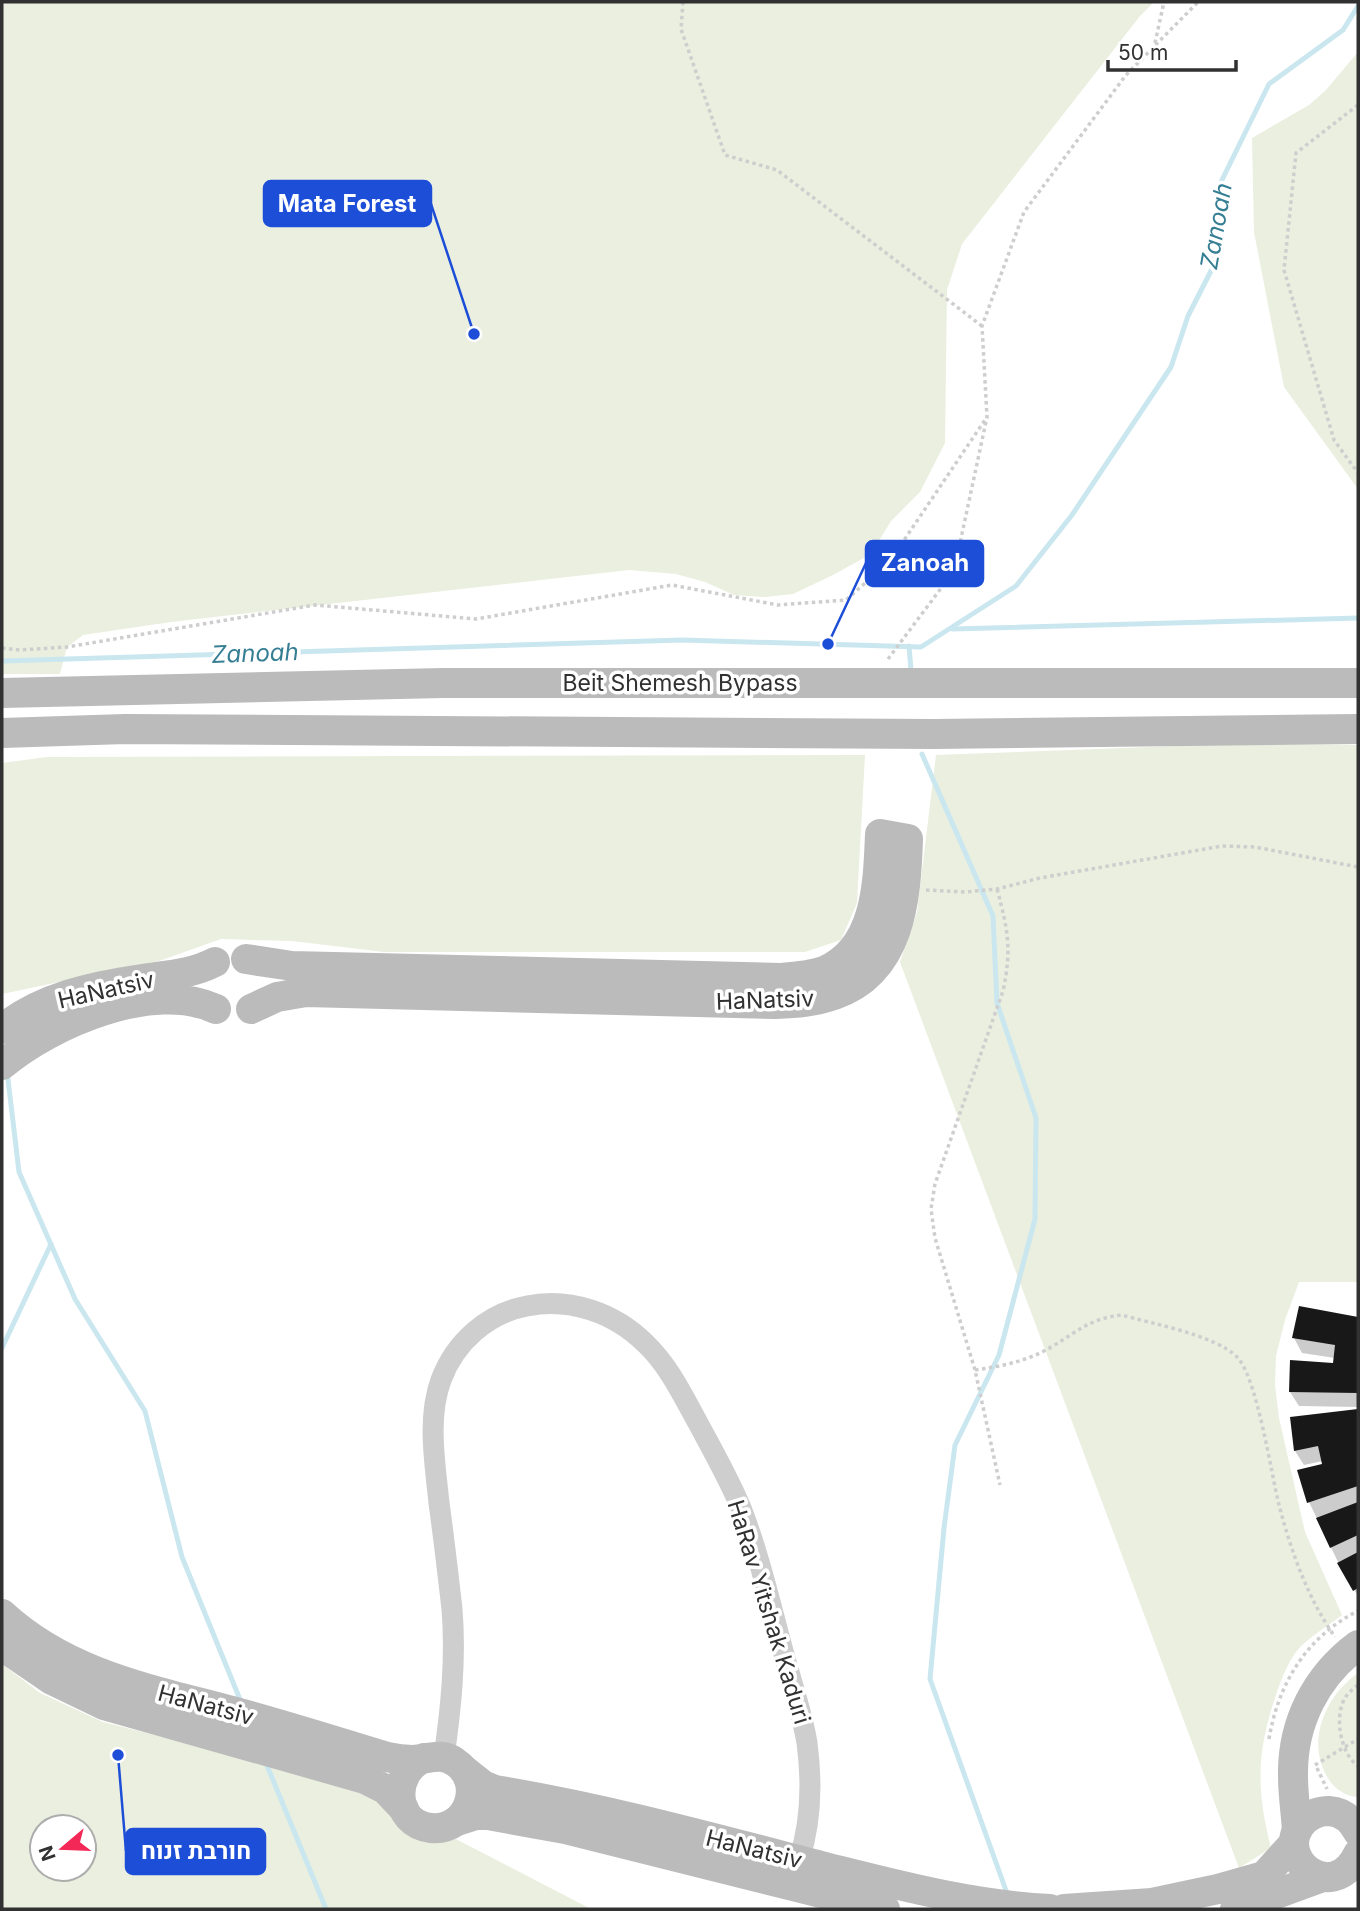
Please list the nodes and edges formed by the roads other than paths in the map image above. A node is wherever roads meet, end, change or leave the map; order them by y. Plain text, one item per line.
1 (1358, 683) edge
2 (2, 693) edge
3 (1358, 729) edge
4 (2, 733) edge
5 (246, 959) junction
6 (215, 962) junction
7 (251, 1009) junction
8 (216, 1010) junction
9 (2, 1029) edge
10 (2, 1065) edge
11 (2, 1614) edge
12 (2, 1646) edge
13 (1353, 1649) edge
14 (1301, 1725) junction
15 (444, 1762) junction
16 (404, 1809) junction
17 (1348, 1818) edge
18 (457, 1821) junction
19 (1295, 1837) junction
20 (1357, 1858) edge
21 (799, 1860) junction
22 (1323, 1877) junction
23 (885, 1909) edge
24 (1050, 1909) edge
25 (1064, 1909) edge
26 (1235, 1909) edge

1 - 2 street, Beit Shemesh Bypass
3 - 4 street
5 - 6 street
5 - 7 street
5 - 7 street, HaNatsiv
6 - 8 street
6 - 9 street, HaNatsiv
7 - 8 street
8 - 10 street, HaNatsiv
11 - 15 street, HaNatsiv
12 - 16 street, HaNatsiv
13 - 14 street
14 - 17 street
14 - 19 street
15 - 16 street
15 - 18 street
15 - 21 street, HaNatsiv
15 - 21 street, HaRav Yitshak Kaduri
16 - 18 street
17 - 19 street
18 - 23 street, HaNatsiv
19 - 22 street
19 - 25 street
20 - 22 street
21 - 24 street, HaNatsiv
22 - 26 street

